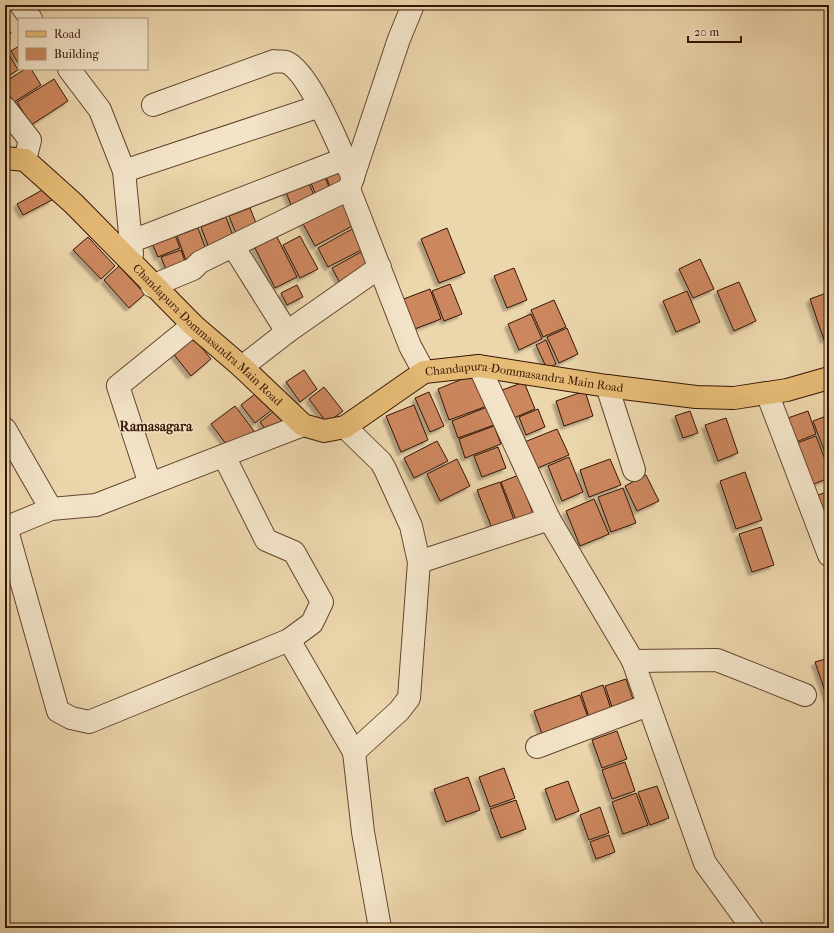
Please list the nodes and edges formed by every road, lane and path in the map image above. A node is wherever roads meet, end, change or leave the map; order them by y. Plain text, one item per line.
1 (21, 5) edge
2 (413, 5) edge
3 (30, 18) edge
4 (70, 70) edge
5 (153, 105) dead end
6 (320, 106) junction
7 (5, 108) edge
8 (15, 159) edge
9 (124, 171) junction
10 (349, 175) junction
11 (132, 241) junction
12 (233, 246) junction
13 (133, 266) junction
14 (380, 267) junction
15 (152, 286) junction
16 (193, 325) junction
17 (286, 332) junction
18 (479, 366) junction
19 (242, 367) junction
20 (424, 372) junction
21 (829, 378) edge
22 (607, 386) junction
23 (767, 393) junction
24 (303, 425) junction
25 (345, 427) junction
26 (5, 429) edge
27 (224, 456) junction
28 (634, 470) dead end
29 (150, 484) junction
30 (51, 509) junction
31 (549, 519) junction
32 (6, 528) edge
33 (829, 555) edge
34 (419, 562) junction
35 (289, 640) junction
36 (633, 661) junction
37 (805, 695) dead end
38 (648, 705) junction
39 (537, 747) dead end
40 (354, 752) junction
41 (380, 928) edge
42 (752, 928) edge

1 - 3 street
2 - 10 street
4 - 9 street
5 - 6 street
6 - 9 street
6 - 10 street
7 - 8 street
8 - 13 main road, Chandapura-Dommasandra Main Road
9 - 11 street
10 - 11 street
10 - 12 street
10 - 14 street
11 - 13 street
12 - 15 street
12 - 17 street
13 - 15 main road, Chandapura-Dommasandra Main Road
14 - 17 street
14 - 20 street
15 - 16 main road, Chandapura-Dommasandra Main Road
16 - 19 main road, Chandapura-Dommasandra Main Road
16 - 29 street
17 - 19 street
18 - 20 main road, Chandapura-Dommasandra Main Road
18 - 22 main road, Chandapura-Dommasandra Main Road
18 - 31 street
19 - 24 main road, Chandapura-Dommasandra Main Road
20 - 25 main road, Chandapura-Dommasandra Main Road
21 - 23 main road, Chandapura-Dommasandra Main Road
22 - 23 main road, Chandapura-Dommasandra Main Road
22 - 28 street
23 - 33 street
24 - 25 main road, Chandapura-Dommasandra Main Road
24 - 27 street
25 - 34 street
26 - 30 street
27 - 29 street
27 - 35 street
29 - 30 street
30 - 32 street
31 - 34 street
31 - 36 street
32 - 35 street
34 - 40 street
35 - 40 street
36 - 37 street
36 - 38 street
38 - 39 street
38 - 42 street
40 - 41 street

